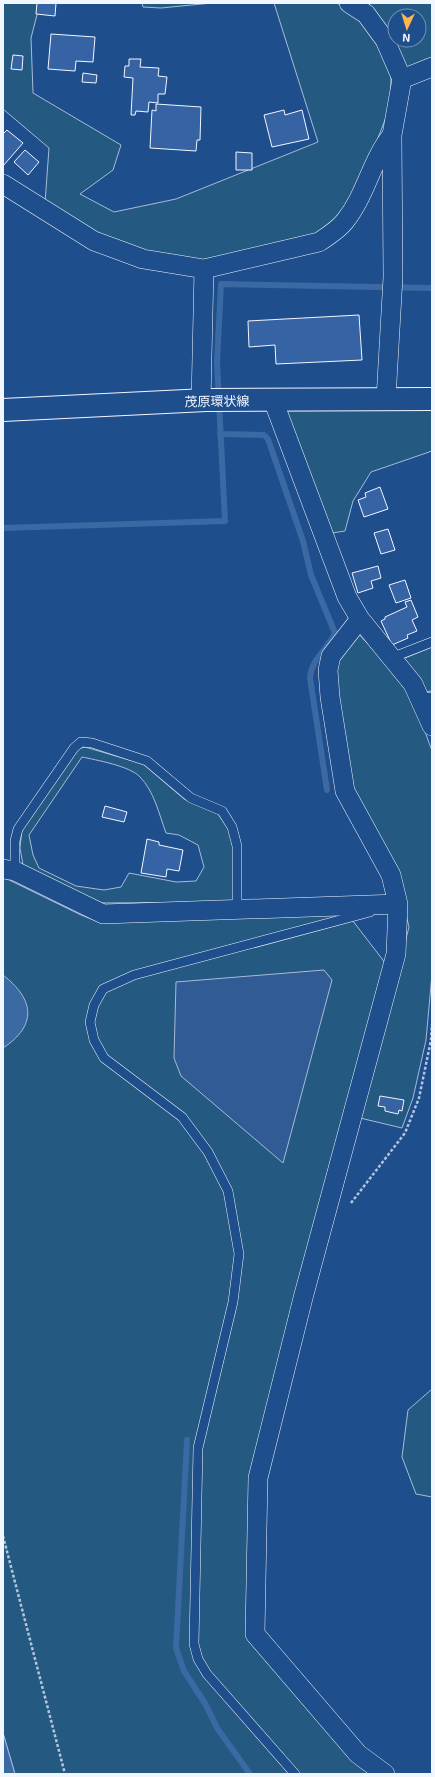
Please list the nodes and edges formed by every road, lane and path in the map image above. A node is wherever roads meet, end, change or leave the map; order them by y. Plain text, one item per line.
1 (349, 3) edge
2 (432, 67) edge
3 (402, 79) junction
4 (392, 135) junction
5 (3, 184) edge
6 (204, 269) junction
7 (386, 399) junction
8 (432, 399) edge
9 (273, 400) junction
10 (204, 401) junction
11 (3, 410) edge
12 (360, 619) junction
13 (432, 642) edge
14 (392, 658) junction
15 (426, 698) edge
16 (432, 726) edge
17 (9, 870) edge
18 (398, 904) junction
19 (237, 909) junction
20 (432, 1024) edge
21 (326, 1214) junction
22 (3, 1536) edge
23 (65, 1774) edge
24 (295, 1774) edge
25 (385, 1774) edge

1 - 3 street
2 - 3 street
3 - 4 street
4 - 6 street
4 - 7 street
5 - 6 street
6 - 10 street
7 - 8 main road, 茂原環状線
7 - 9 main road, 茂原環状線
9 - 10 main road, 茂原環状線
9 - 12 street
10 - 11 main road, 茂原環状線
12 - 14 street
12 - 18 street
13 - 14 lane
14 - 15 street
15 - 16 street
17 - 19 street
17 - 19 lane
18 - 19 street
18 - 21 street
18 - 24 lane
20 - 21 path
21 - 25 street
22 - 23 path

